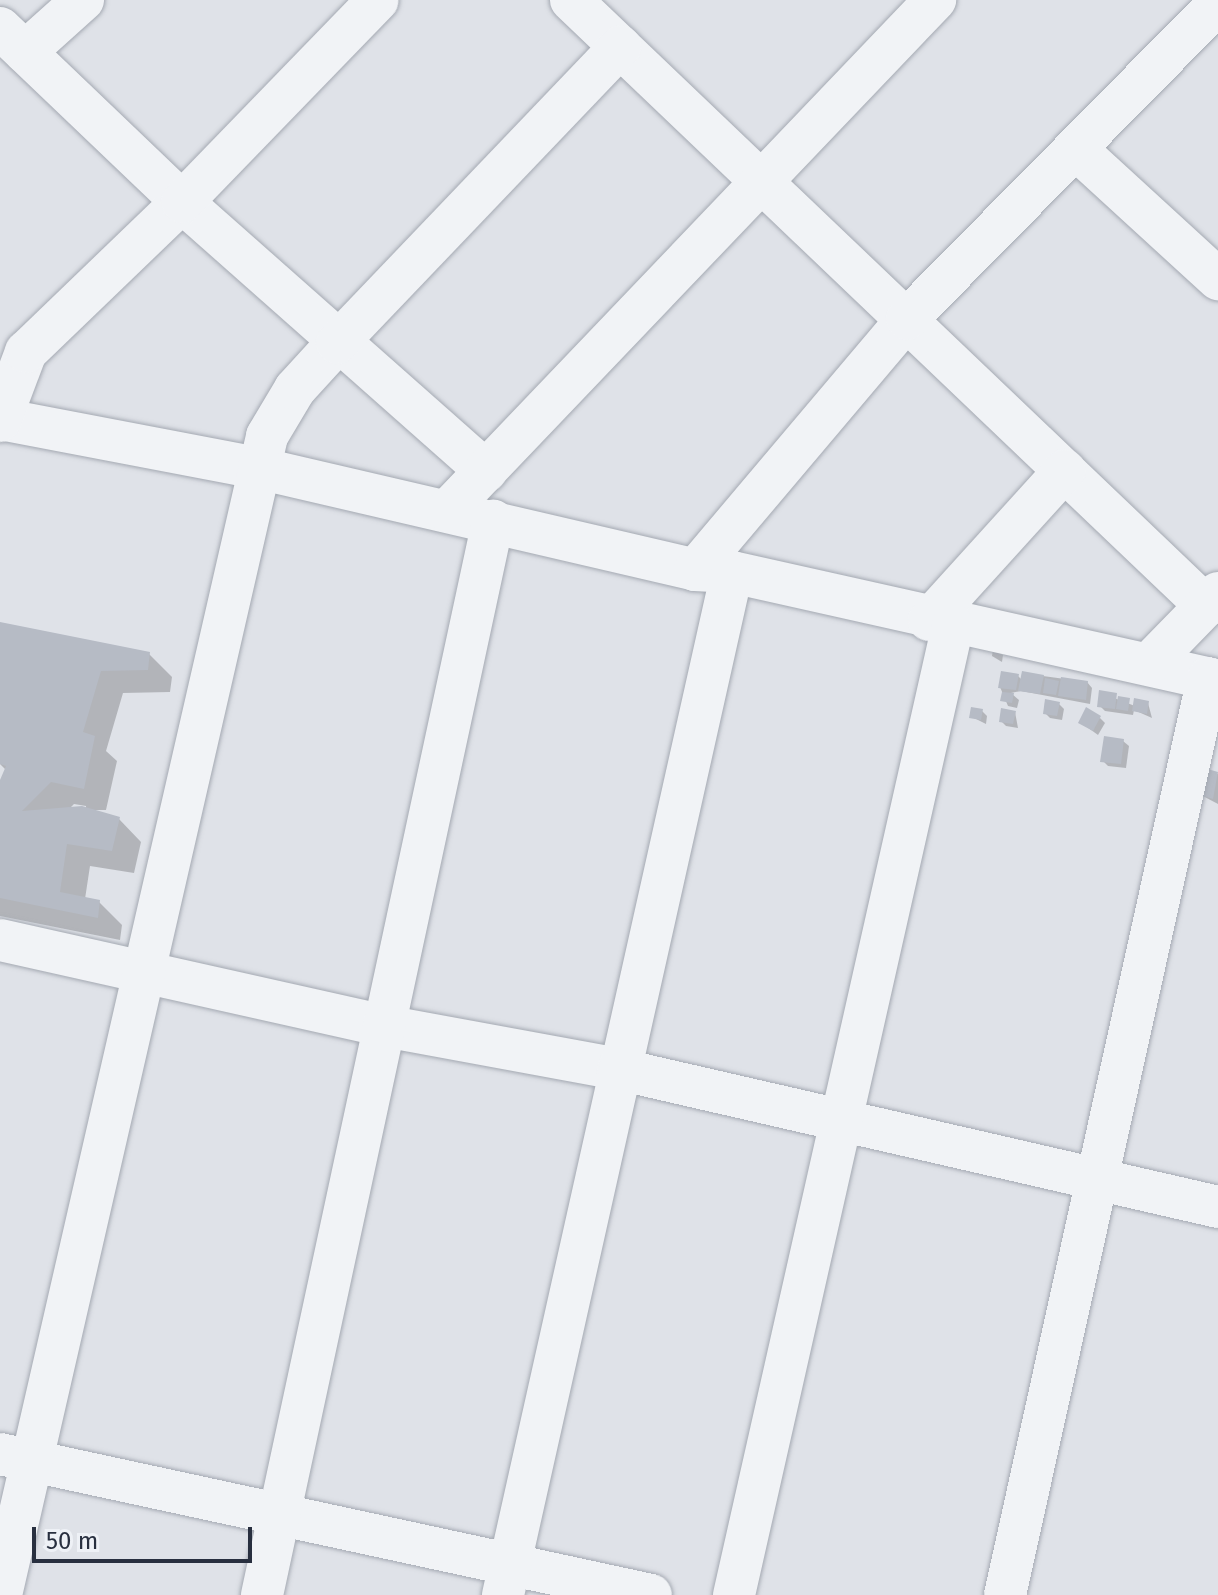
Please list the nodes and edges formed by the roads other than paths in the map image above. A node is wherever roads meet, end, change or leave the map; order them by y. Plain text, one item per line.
1 (83, 0) edge
2 (378, 0) edge
3 (571, 0) edge
4 (935, 0) edge
5 (1218, 4) edge
6 (13, 40) edge
7 (620, 47) junction
8 (1076, 149) junction
9 (764, 183) junction
10 (182, 202) junction
11 (1218, 279) edge
12 (907, 319) junction
13 (13, 340) edge
14 (337, 343) junction
15 (0, 420) edge
16 (258, 468) junction
17 (1065, 470) junction
18 (486, 471) junction
19 (447, 511) junction
20 (493, 521) junction
21 (713, 571) junction
22 (1212, 600) edge
23 (941, 622) junction
24 (1149, 664) junction
25 (1213, 679) edge
26 (0, 940) edge
27 (146, 972) junction
28 (384, 1026) junction
29 (618, 1069) junction
30 (841, 1121) junction
31 (1094, 1181) junction
32 (1218, 1207) edge
33 (15, 1457) edge
34 (278, 1518) junction
35 (507, 1578) edge
36 (1, 1595) edge
37 (262, 1595) edge
38 (651, 1595) edge
39 (734, 1595) edge
40 (1005, 1595) edge

1 - 6 street
2 - 10 street
3 - 7 street
4 - 9 street
5 - 8 street
6 - 10 street
7 - 9 street
7 - 14 street
8 - 11 street
8 - 12 street
9 - 12 street
9 - 18 street
10 - 13 street
10 - 14 street
12 - 17 street
12 - 21 street
13 - 15 street
14 - 16 street
14 - 18 street
15 - 16 street
16 - 19 street
16 - 27 street
17 - 22 street
17 - 23 street
18 - 19 street
19 - 20 street
20 - 21 street
20 - 28 street
21 - 23 street
21 - 29 street
22 - 24 street
23 - 24 street
23 - 30 street
24 - 25 street
25 - 31 street
26 - 27 street
27 - 28 street
27 - 33 street
28 - 29 street
28 - 34 street
29 - 30 street
29 - 35 street
30 - 31 street
30 - 39 street
31 - 32 street
31 - 40 street
33 - 34 street
33 - 36 street
34 - 35 street
34 - 37 street
35 - 38 street

